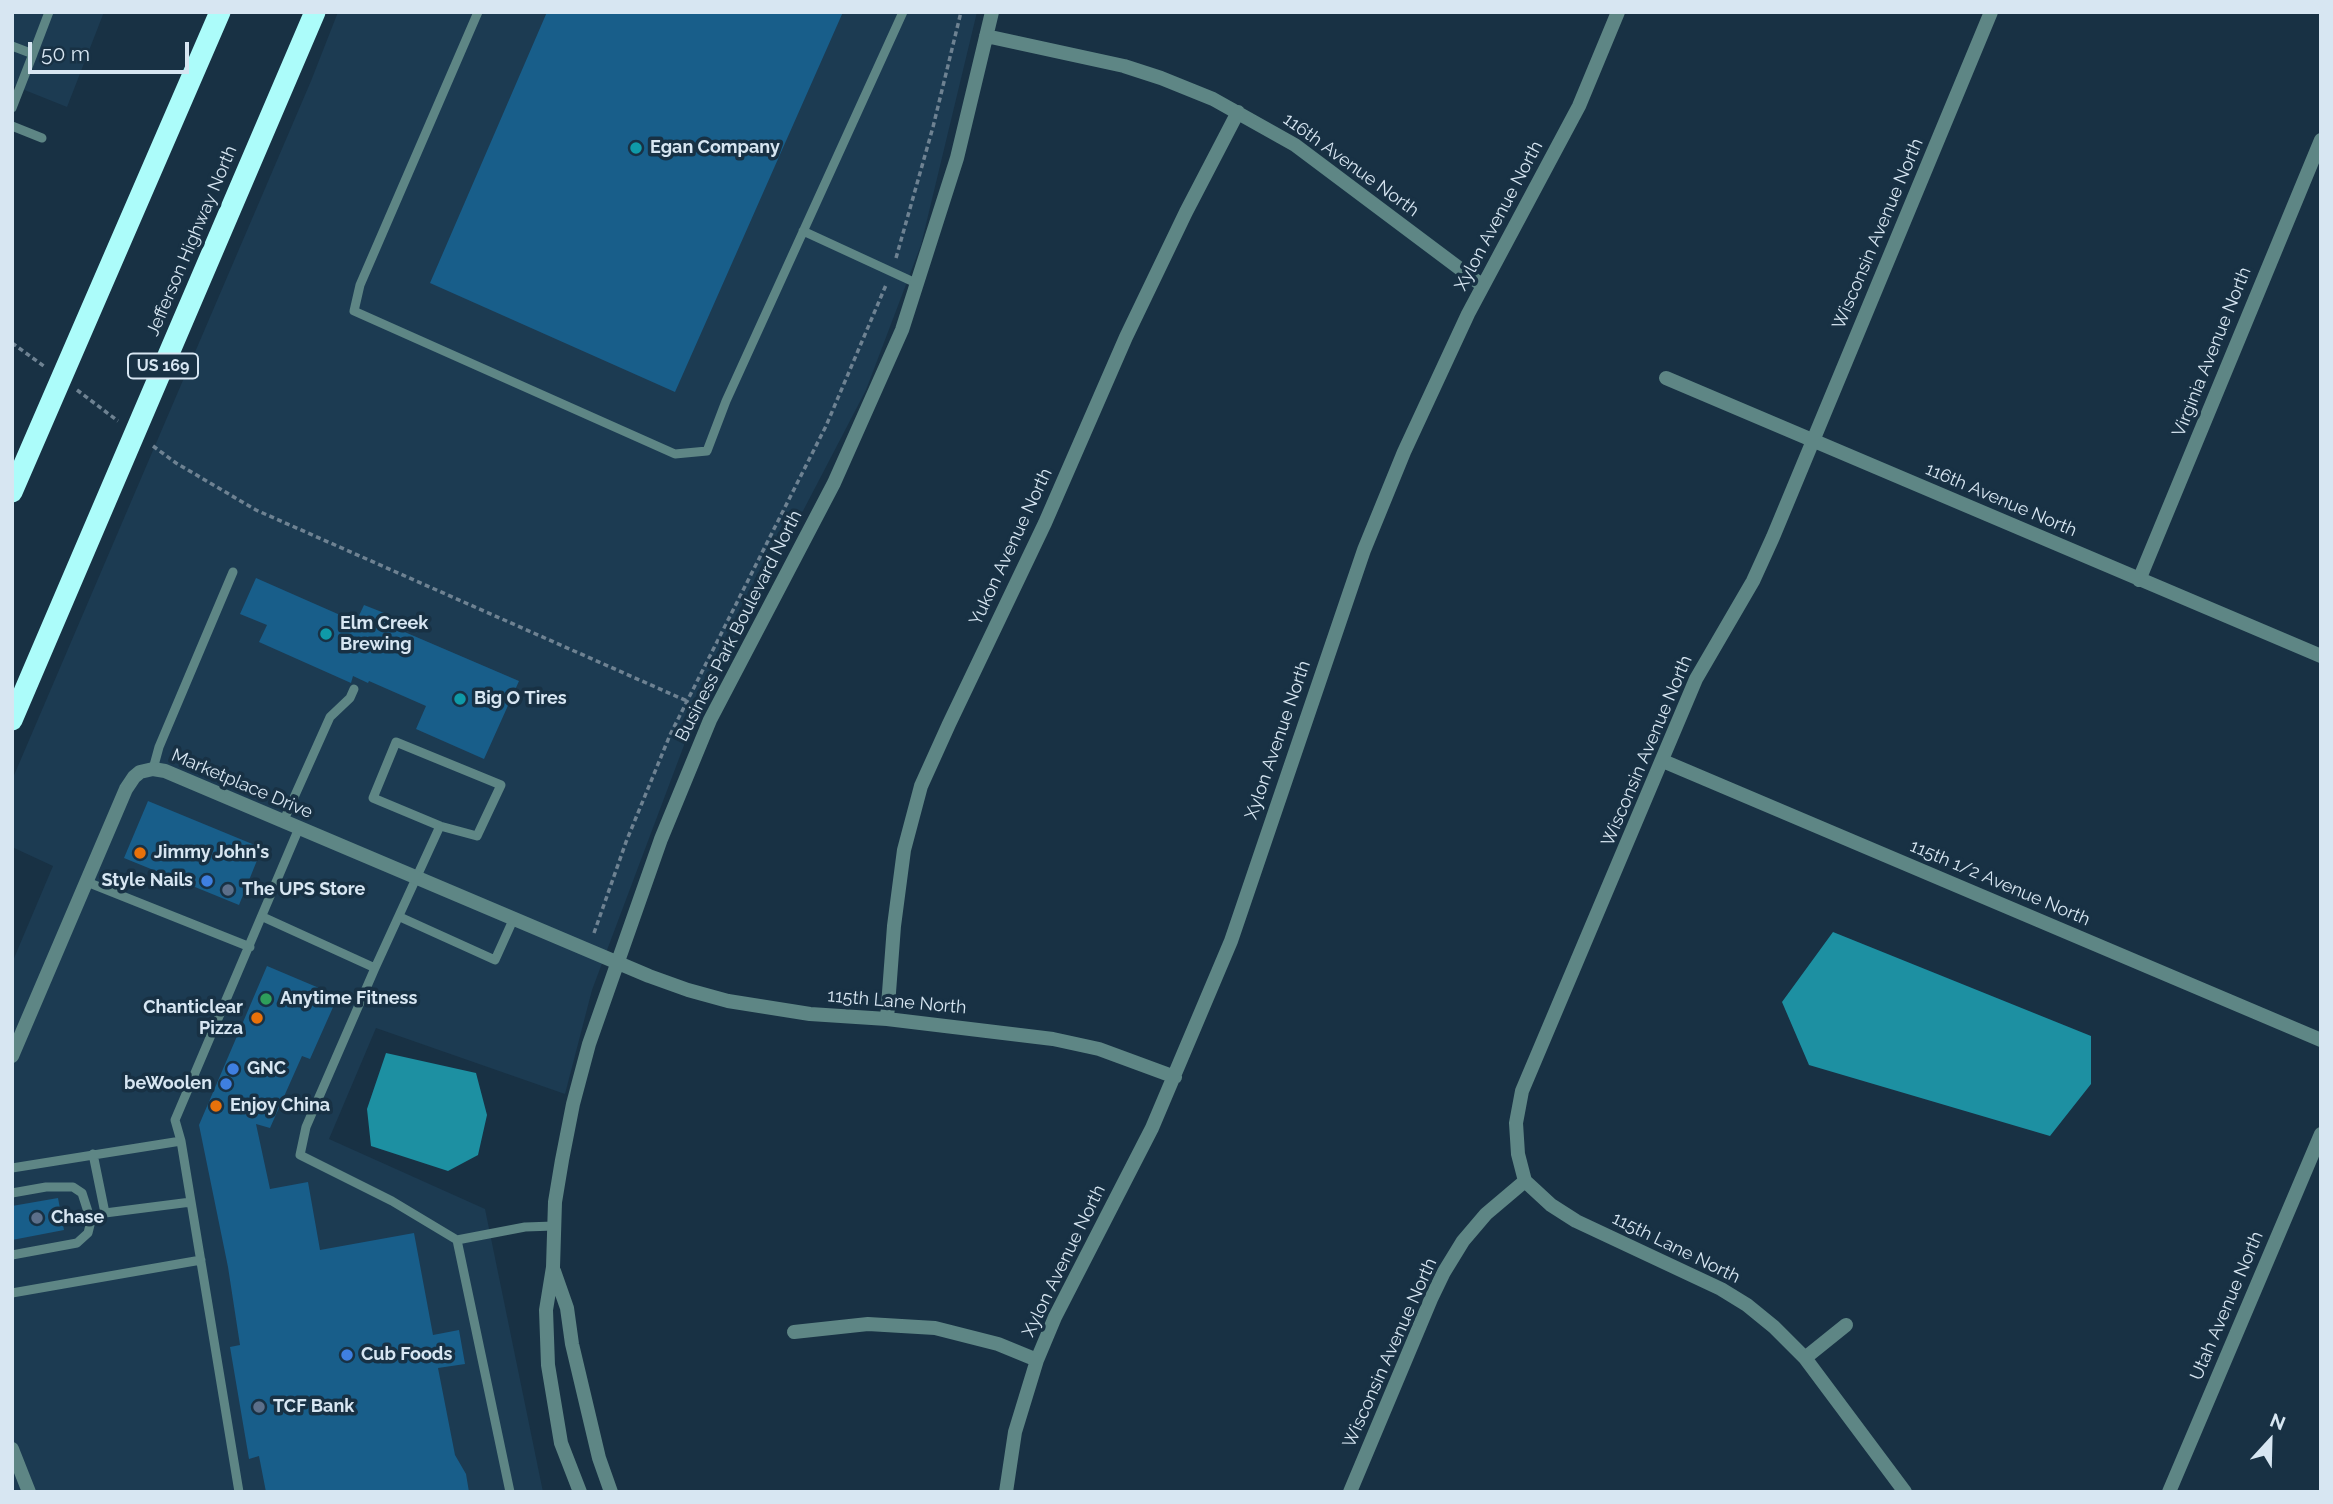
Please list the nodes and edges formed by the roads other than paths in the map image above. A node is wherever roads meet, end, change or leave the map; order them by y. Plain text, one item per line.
1 (49, 12) edge
2 (220, 12) edge
3 (315, 12) edge
4 (478, 12) edge
5 (903, 12) edge
6 (992, 12) edge
7 (1618, 12) edge
8 (1992, 12) edge
9 (986, 36) junction
10 (12, 46) edge
11 (33, 54) junction
12 (12, 108) edge
13 (1238, 112) junction
14 (12, 126) edge
15 (42, 138) dead end
16 (2321, 140) edge
17 (803, 231) junction
18 (918, 285) junction
19 (1483, 286) junction
20 (1665, 377) dead end
21 (1813, 440) junction
22 (12, 492) edge
23 (233, 572) dead end
24 (2139, 580) junction
25 (2321, 656) edge
26 (354, 689) dead end
27 (12, 720) edge
28 (1663, 761) junction
29 (153, 769) junction
30 (283, 822) junction
31 (440, 826) junction
32 (299, 828) junction
33 (416, 878) junction
34 (87, 882) junction
35 (263, 917) junction
36 (400, 917) junction
37 (513, 919) junction
38 (250, 947) junction
39 (616, 963) junction
40 (374, 968) junction
41 (887, 1019) junction
42 (2321, 1040) edge
43 (12, 1056) edge
44 (1175, 1077) junction
45 (2321, 1134) edge
46 (181, 1141) junction
47 (93, 1154) junction
48 (12, 1168) edge
49 (1525, 1181) junction
50 (12, 1193) edge
51 (191, 1202) junction
52 (554, 1226) junction
53 (457, 1240) junction
54 (12, 1255) edge
55 (201, 1260) junction
56 (553, 1267) junction
57 (12, 1293) edge
58 (1846, 1325) dead end
59 (794, 1332) dead end
60 (1805, 1358) junction
61 (1037, 1360) junction
62 (12, 1449) edge
63 (29, 1492) edge
64 (239, 1492) edge
65 (510, 1492) edge
66 (580, 1492) edge
67 (611, 1492) edge
68 (1006, 1492) edge
69 (1350, 1492) edge
70 (1905, 1492) edge
71 (2169, 1492) edge

1 - 11 lane
2 - 22 highway
3 - 27 highway, Jefferson Highway North / US 169
4 - 17 lane
5 - 17 lane
6 - 9 street, Business Park Boulevard North
7 - 19 street, Xylon Avenue North
8 - 21 street, Wisconsin Avenue North
9 - 13 street, 116th Avenue North
9 - 18 street, Business Park Boulevard North
10 - 11 lane
11 - 12 lane
13 - 19 street, 116th Avenue North
13 - 41 street, Yukon Avenue North
14 - 15 lane
16 - 24 street, Virginia Avenue North
17 - 18 lane
18 - 39 street, Business Park Boulevard North
19 - 44 street, Xylon Avenue North
20 - 21 street, 116th Avenue North
21 - 24 street, 116th Avenue North
21 - 28 street, Wisconsin Avenue North
23 - 29 lane
24 - 25 street, 116th Avenue North
26 - 30 lane
28 - 42 street, 115th 1/2 Avenue North
28 - 49 street, Wisconsin Avenue North
29 - 30 street, Marketplace Drive
29 - 34 street, Marketplace Drive
30 - 32 street, Marketplace Drive
31 - 31 lane
31 - 33 lane
32 - 33 street, Marketplace Drive
32 - 35 lane
33 - 36 lane
33 - 37 street, Marketplace Drive
34 - 38 lane
34 - 43 street, Marketplace Drive
35 - 38 lane
35 - 40 lane
36 - 37 lane
36 - 40 lane
37 - 39 street, Marketplace Drive
38 - 46 lane
39 - 41 street, 115th Lane North
39 - 52 street, Business Park Boulevard North
40 - 53 lane
41 - 44 street, 115th Lane North
44 - 61 street, Xylon Avenue North
45 - 71 street, Utah Avenue North
46 - 47 lane
46 - 51 lane
47 - 48 lane
47 - 51 lane
49 - 60 street, 115th Lane North
49 - 69 street, Wisconsin Avenue North
50 - 54 lane
51 - 55 lane
52 - 53 lane
52 - 56 street, Business Park Boulevard North
53 - 65 lane
55 - 57 lane
55 - 64 lane
56 - 66 street, Business Park Boulevard North
56 - 67 street, Business Park Boulevard North
58 - 60 street
59 - 61 street
60 - 70 street, 115th Lane North
61 - 68 street, Xylon Avenue North
62 - 63 street

